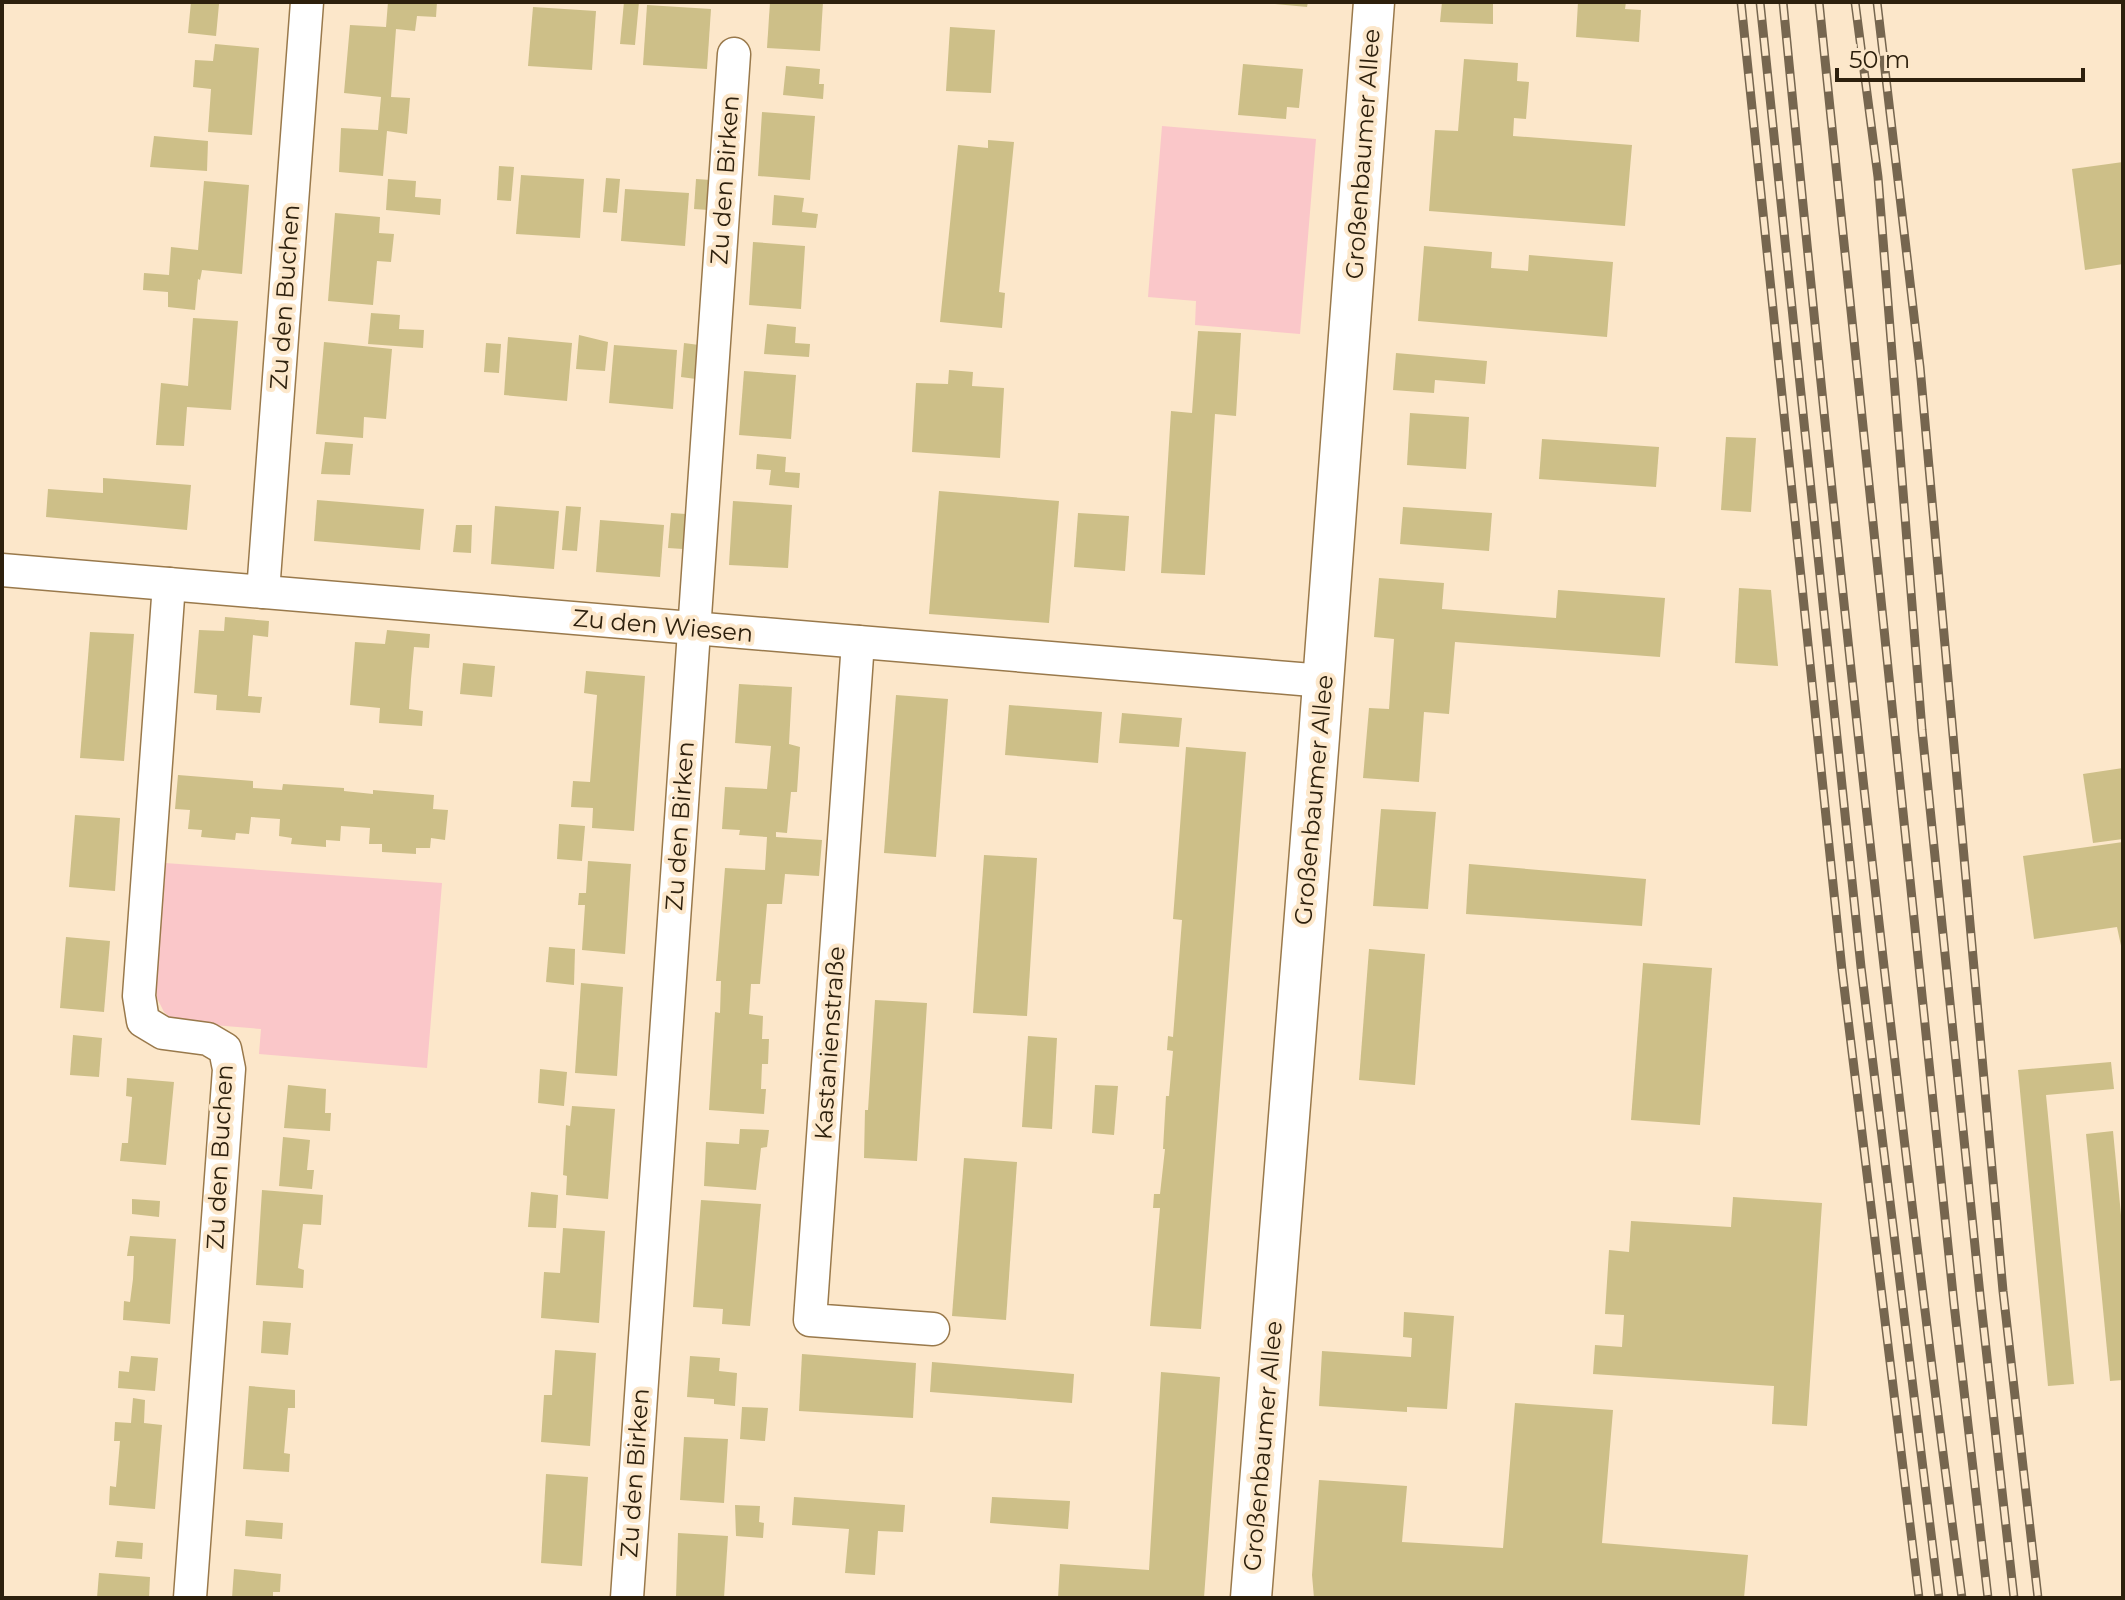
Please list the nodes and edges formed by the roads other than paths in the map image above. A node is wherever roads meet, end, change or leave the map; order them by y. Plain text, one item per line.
1 (307, 2) edge
2 (1374, 2) edge
3 (734, 54) dead end
4 (2, 570) edge
5 (169, 584) junction
6 (263, 592) junction
7 (693, 629) junction
8 (858, 642) junction
9 (1324, 681) junction
10 (933, 1329) dead end
11 (190, 1598) edge
12 (627, 1598) edge
13 (1251, 1598) edge

1 - 6 street, Zu den Buchen
2 - 9 main road, Großenbaumer Allee
3 - 7 street, Zu den Birken
4 - 5 street, Zu den Wiesen
5 - 6 street, Zu den Wiesen
5 - 11 street, Zu den Buchen
6 - 7 street, Zu den Wiesen
7 - 8 street, Zu den Wiesen
7 - 12 street, Zu den Birken
8 - 9 street, Zu den Wiesen
8 - 10 street, Kastanienstraße
9 - 13 main road, Großenbaumer Allee

